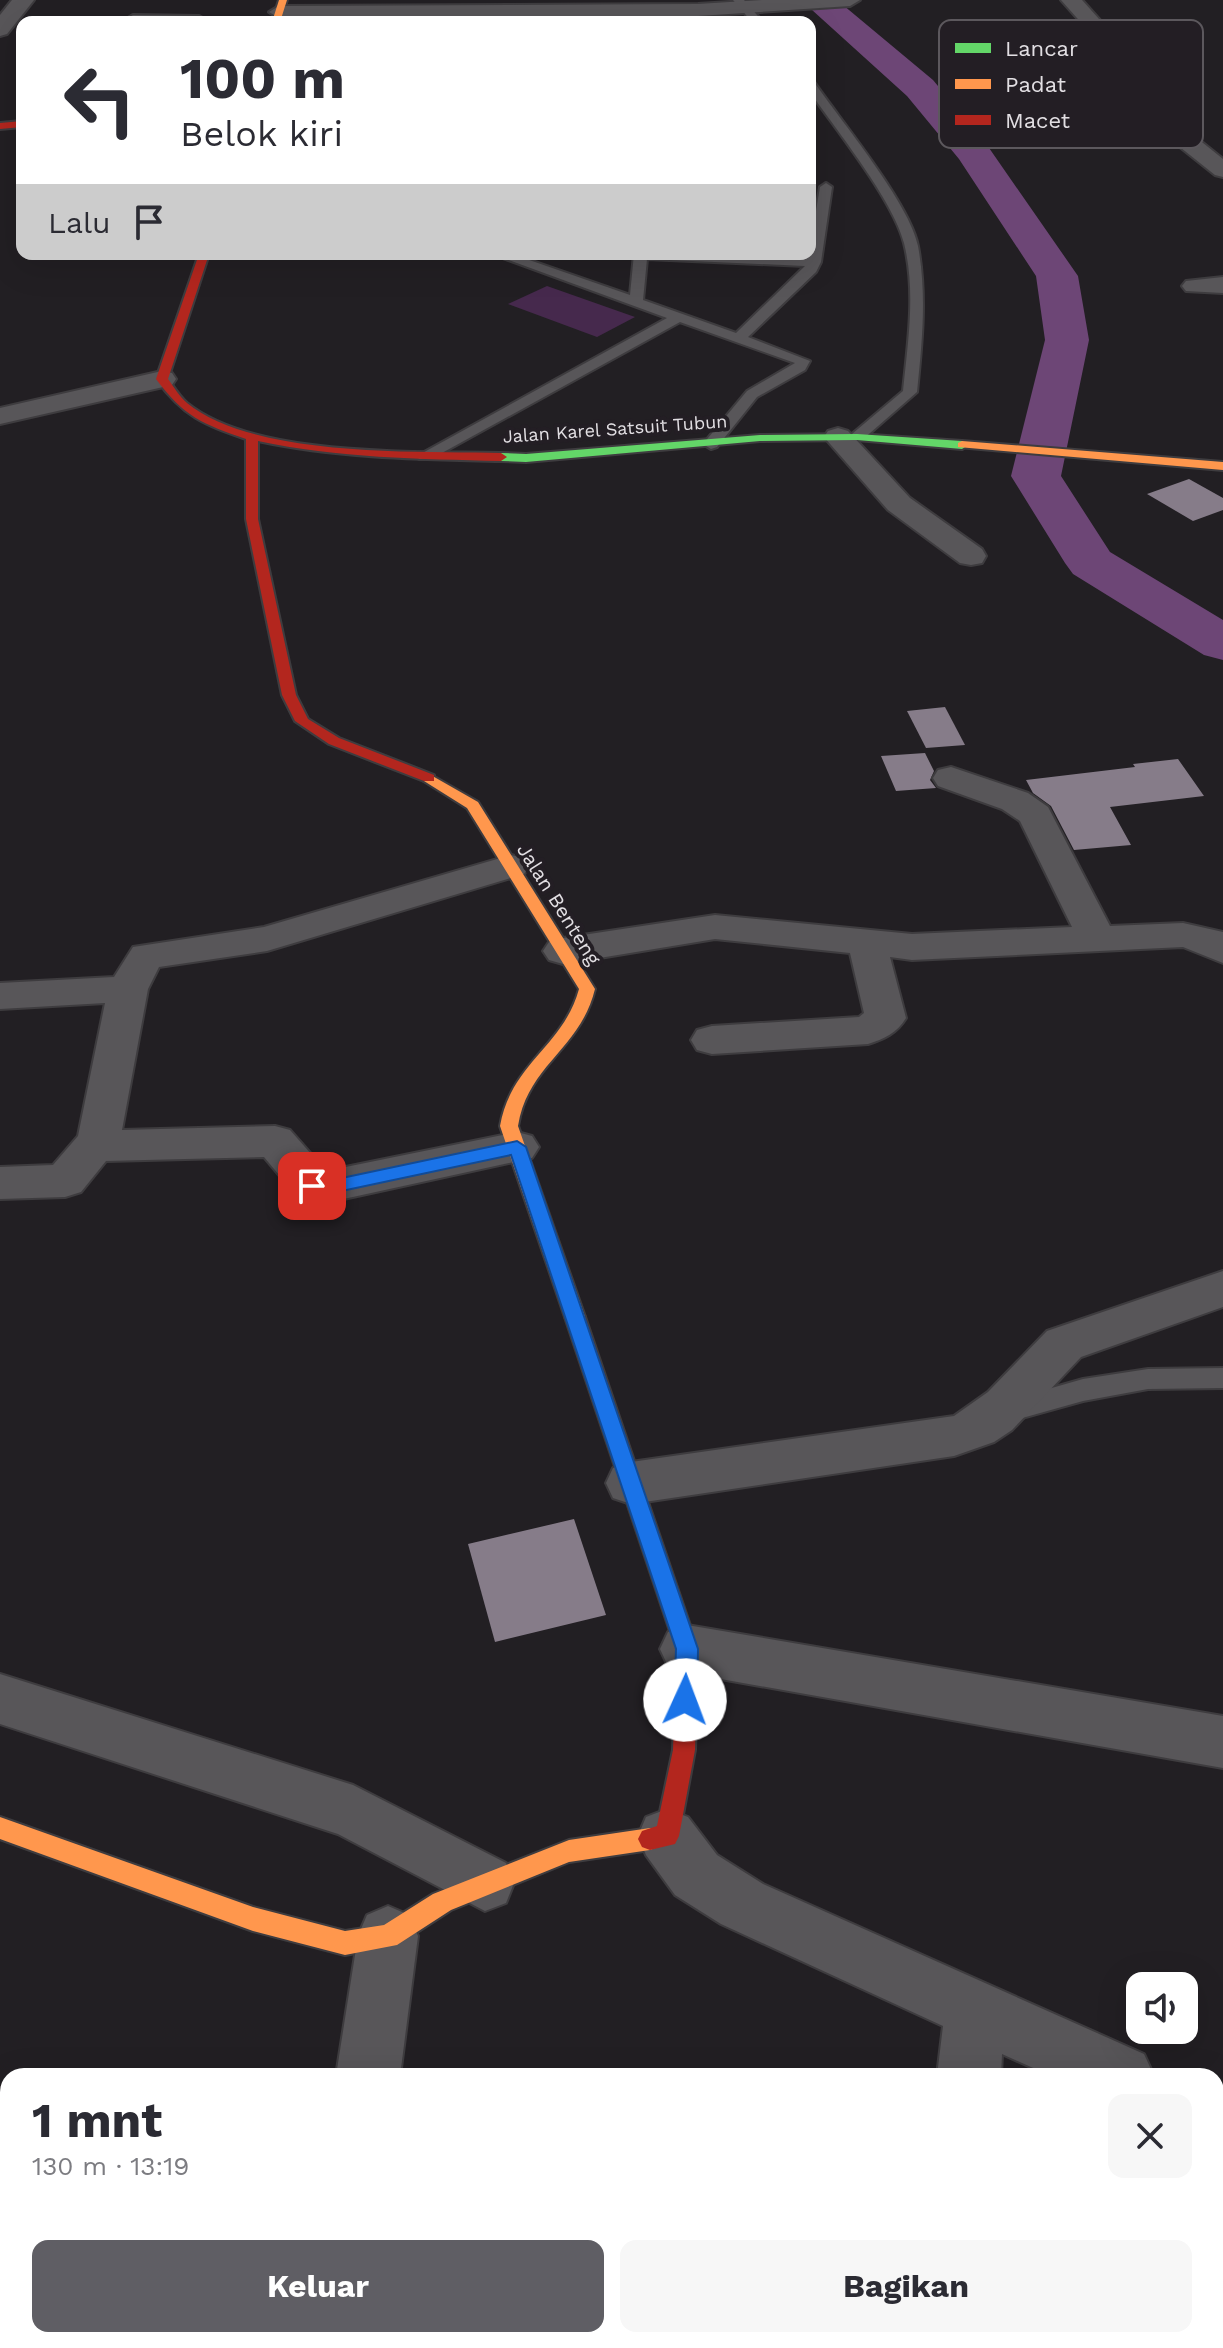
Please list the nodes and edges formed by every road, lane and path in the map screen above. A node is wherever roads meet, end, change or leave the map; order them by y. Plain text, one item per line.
1 (850, 0) edge
2 (1071, 0) edge
3 (13, 4) edge
4 (750, 10) edge
5 (279, 11) edge
6 (1089, 20) edge
7 (0, 30) edge
8 (816, 93) edge
9 (1195, 148) edge
10 (1223, 170) edge
11 (826, 187) dead end
12 (816, 218) edge
13 (202, 260) edge
14 (516, 260) edge
15 (640, 260) edge
16 (784, 260) edge
17 (814, 262) joint
18 (1223, 285) edge
19 (1195, 286) dead end
20 (636, 302) junction
21 (679, 317) junction
22 (739, 338) junction
23 (162, 379) junction
24 (0, 416) edge
25 (847, 437) junction
26 (252, 439) junction
27 (711, 444) junction
28 (425, 456) junction
29 (1223, 466) edge
30 (971, 556) dead end
31 (951, 778) dead end
32 (511, 866) junction
33 (1097, 939) junction
34 (867, 943) junction
35 (1223, 950) edge
36 (563, 951) junction
37 (128, 989) junction
38 (0, 996) edge
39 (712, 1040) dead end
40 (96, 1146) junction
41 (517, 1147) junction
42 (0, 1183) edge
43 (1223, 1289) edge
44 (1223, 1378) edge
45 (998, 1414) junction
46 (631, 1483) junction
47 (687, 1649) junction
48 (0, 1699) edge
49 (1223, 1742) edge
50 (0, 1828) edge
51 (667, 1836) junction
52 (485, 1883) junction
53 (388, 1936) junction
54 (975, 2010) junction
55 (369, 2068) edge
56 (970, 2068) edge
57 (1104, 2068) edge

1 - 4 street
2 - 6 street
3 - 7 street
4 - 5 street
8 - 25 lane
9 - 10 street
11 - 12 lane
13 - 23 street
14 - 20 lane
15 - 20 lane
16 - 17 lane
17 - 22 lane
18 - 19 street
20 - 21 lane
21 - 22 lane
21 - 28 lane
22 - 27 lane
23 - 24 street
23 - 26 street, Jalan Karel Satsuit Tubun
25 - 27 street, Jalan Karel Satsuit Tubun
25 - 29 street, Jalan Karel Satsuit Tubun
25 - 30 street
26 - 28 street, Jalan Karel Satsuit Tubun
26 - 32 street, Jalan Benteng
27 - 28 street, Jalan Karel Satsuit Tubun
31 - 33 street
32 - 36 street, Jalan Benteng
32 - 37 street
33 - 34 street
33 - 35 street
34 - 36 street
34 - 39 street
36 - 41 street, Jalan Benteng
37 - 38 street
37 - 40 street
40 - 41 street
40 - 42 street
41 - 46 street, Jalan Benteng
43 - 45 street
44 - 45 lane
45 - 46 street
46 - 47 street, Jalan Benteng
47 - 49 street
47 - 51 street, Jalan Benteng
48 - 52 street
50 - 53 street
51 - 52 street
51 - 54 street
52 - 53 street
53 - 55 street
54 - 56 street
54 - 57 street

